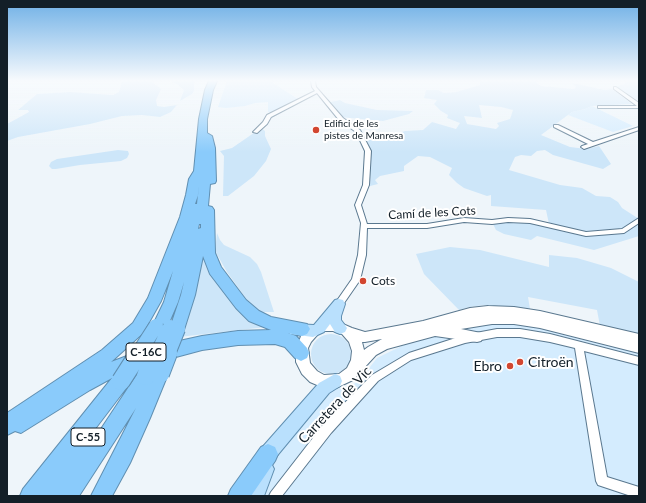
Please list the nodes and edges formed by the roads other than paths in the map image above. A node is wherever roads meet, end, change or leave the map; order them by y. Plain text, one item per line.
1 (206, 104) edge
2 (210, 104) edge
3 (291, 104) edge
4 (329, 104) edge
5 (639, 105) edge
6 (600, 107) dead end
7 (556, 126) dead end
8 (639, 128) edge
9 (255, 132) dead end
10 (207, 136) junction
11 (592, 144) junction
12 (584, 147) dead end
13 (199, 172) junction
14 (639, 220) edge
15 (364, 226) junction
16 (339, 304) junction
17 (166, 327) junction
18 (312, 330) junction
19 (344, 331) junction
20 (429, 332) junction
21 (477, 337) junction
22 (639, 340) edge
23 (579, 346) junction
24 (639, 347) edge
25 (301, 353) junction
26 (639, 361) edge
27 (356, 367) junction
28 (139, 377) junction
29 (335, 381) junction
30 (7, 427) edge
31 (7, 435) edge
32 (272, 449) junction
33 (639, 493) edge
34 (30, 496) edge
35 (44, 496) edge
36 (67, 496) edge
37 (101, 496) edge
38 (232, 496) edge
39 (238, 496) edge
40 (255, 496) edge
41 (275, 496) edge

1 - 13 highway, C-55
2 - 10 highway, C-55
3 - 9 street
4 - 15 street
5 - 6 street
7 - 11 street
8 - 11 street
10 - 17 highway, C-55
10 - 18 highway
11 - 12 street
13 - 17 highway, C-55
13 - 30 highway
14 - 15 street, Camí de les Cots
15 - 16 street
16 - 18 main road
16 - 19 main road
17 - 28 highway, bridge
17 - 28 highway, C-55, bridge
18 - 19 main road, C-16C
18 - 25 main road
18 - 30 main road, C-16C
19 - 22 main road
19 - 27 main road
20 - 21 main road
20 - 24 main road
20 - 27 main road
21 - 23 street, Carretera de Vic
21 - 41 street, Carretera de Vic
23 - 26 street, Carretera de Vic
23 - 33 street
25 - 29 main road
25 - 31 highway
27 - 29 main road
28 - 34 highway
28 - 35 highway, C-55
28 - 36 highway, C-55
28 - 37 highway
29 - 32 main road
32 - 38 main road
32 - 39 highway
32 - 40 main road

